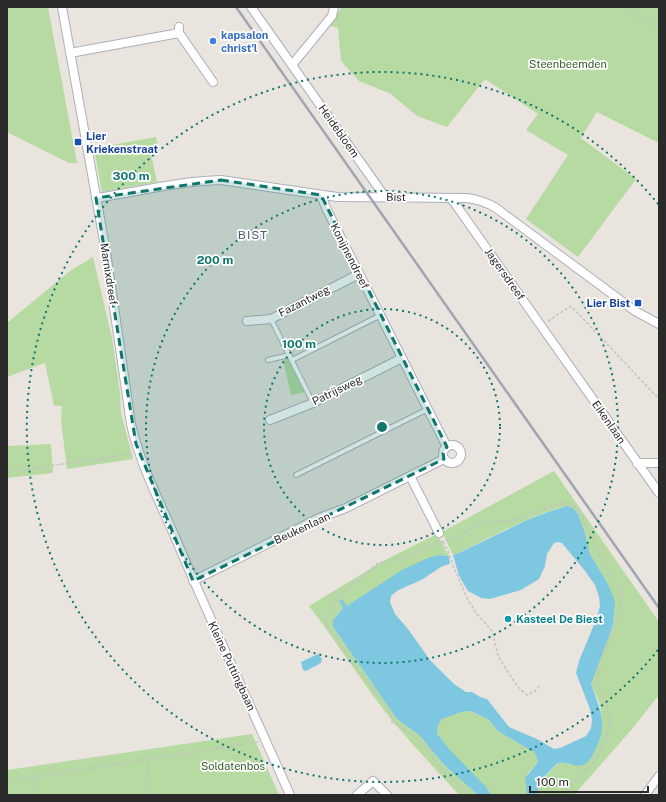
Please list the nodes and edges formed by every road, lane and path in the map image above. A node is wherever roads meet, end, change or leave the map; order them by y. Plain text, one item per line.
1 (62, 7) edge
2 (251, 7) edge
3 (334, 7) edge
4 (624, 7) edge
5 (659, 26) edge
6 (70, 53) junction
7 (292, 65) junction
8 (213, 82) dead end
9 (321, 195) junction
10 (386, 197) junction
11 (96, 198) junction
12 (451, 198) junction
13 (359, 274) junction
14 (381, 315) junction
15 (271, 319) junction
16 (248, 321) dead end
17 (659, 324) edge
18 (542, 326) junction
19 (559, 350) joint
20 (290, 355) junction
21 (402, 358) junction
22 (268, 360) dead end
23 (292, 360) junction
24 (659, 399) edge
25 (313, 403) junction
26 (428, 409) junction
27 (270, 420) dead end
28 (447, 447) junction
29 (139, 453) junction
30 (444, 459) junction
31 (637, 463) junction
32 (659, 463) edge
33 (7, 472) edge
34 (296, 475) dead end
35 (410, 476) junction
36 (659, 493) edge
37 (439, 533) dead end
38 (175, 536) joint
39 (443, 541) junction
40 (193, 581) junction
41 (540, 685) dead end
42 (257, 742) dead end
43 (148, 760) junction
44 (39, 776) junction
45 (659, 776) edge
46 (7, 780) edge
47 (30, 795) edge
48 (145, 795) edge
49 (290, 795) edge
50 (358, 795) edge
51 (387, 795) edge
52 (468, 795) edge
53 (563, 795) edge
54 (645, 795) edge

1 - 6 street, Marnixdreef
2 - 7 street, Heidebloem
3 - 7 street
4 - 5 path
6 - 8 street
6 - 11 street, Marnixdreef
7 - 10 street, Heidebloem
9 - 10 street, Bist
9 - 11 street, Bist
9 - 13 street, Konijnendreef
10 - 12 street, Bist
11 - 29 street, Marnixdreef
12 - 17 street, Bist
12 - 18 street, Jagersdreef
13 - 14 street, Konijnendreef
13 - 15 street, Fazantweg
14 - 21 street, Konijnendreef
14 - 23 lane
15 - 16 street, Fazantweg
15 - 20 lane
18 - 19 street, Jagersdreef
18 - 24 path
19 - 31 street, Eikenlaan
20 - 22 lane
20 - 23 lane
21 - 25 street, Patrijsweg
21 - 26 street, Konijnendreef
23 - 25 lane
25 - 27 street, Patrijsweg
26 - 28 street
26 - 34 lane
28 - 30 street
28 - 30 street, Beukenlaan
29 - 33 path
29 - 38 street, Marnixdreef
30 - 35 street, Beukenlaan
31 - 32 street
31 - 36 street, Eikenlaan
35 - 37 street
35 - 40 street, Beukenlaan
38 - 40 street, Kleine Puttingbaan
39 - 41 path
39 - 52 path
39 - 53 path
40 - 49 street, Kleine Puttingbaan
42 - 43 path
43 - 44 path
43 - 48 path
44 - 46 path
44 - 47 path
45 - 54 street
50 - 51 street

